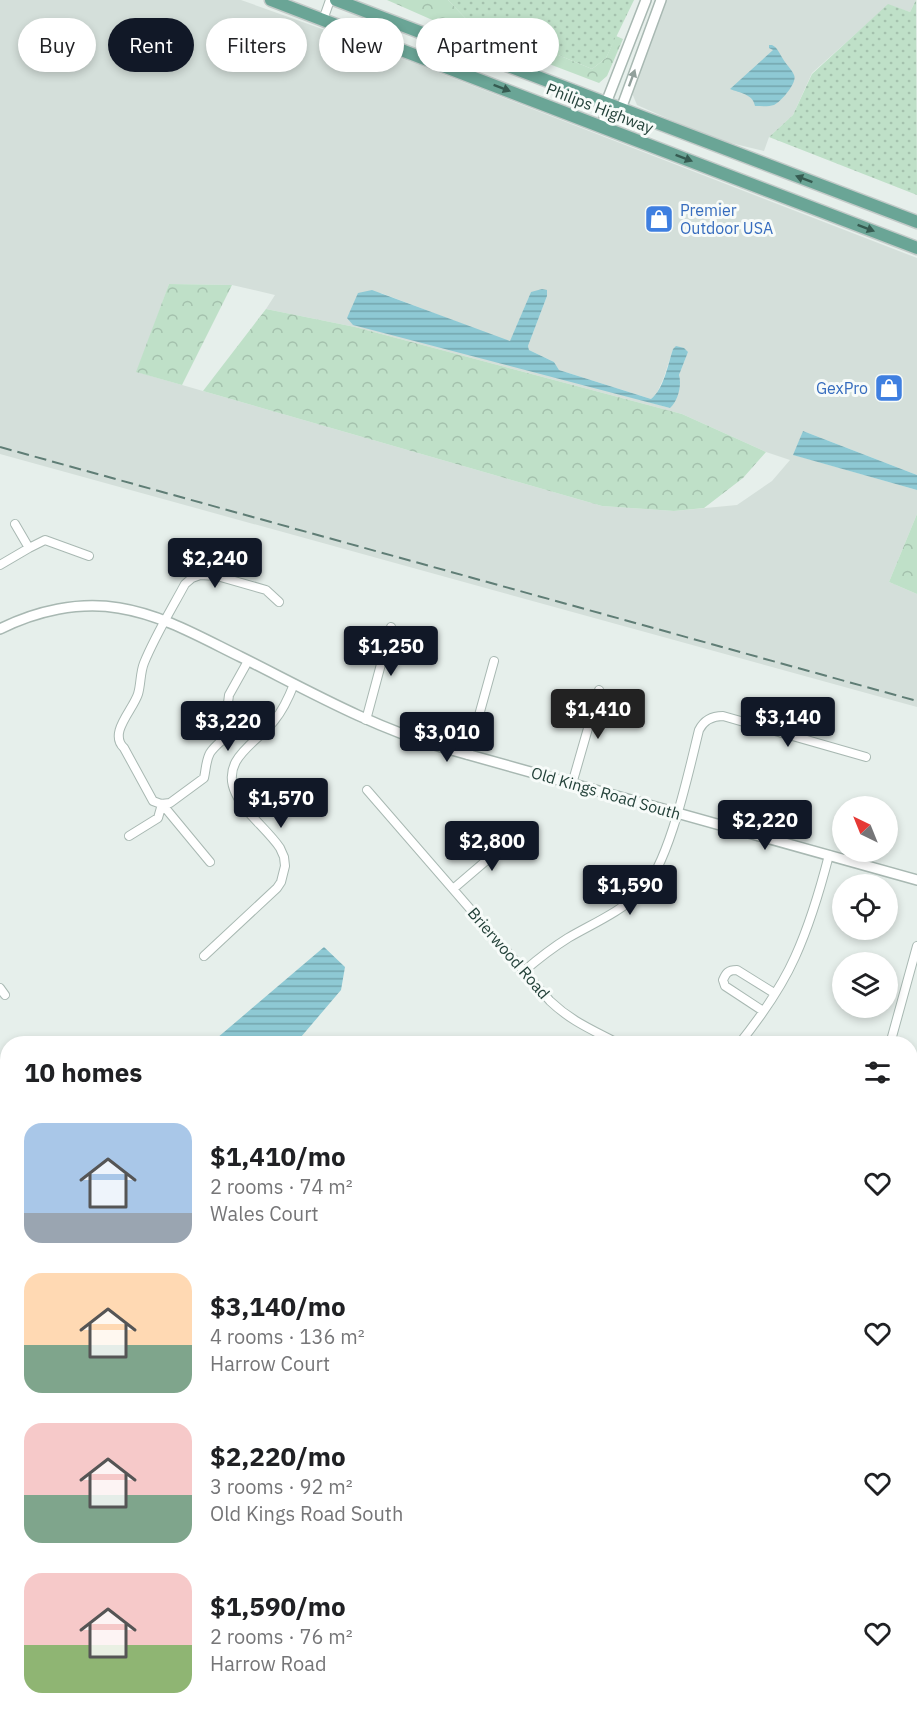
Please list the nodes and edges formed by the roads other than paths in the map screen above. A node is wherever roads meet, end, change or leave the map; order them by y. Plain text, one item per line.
1 (271, 0) edge
2 (330, 0) edge
3 (336, 0) edge
4 (646, 0) edge
5 (661, 0) edge
6 (319, 18) edge
7 (324, 18) edge
8 (404, 51) edge
9 (606, 103) junction
10 (621, 109) junction
11 (603, 127) junction
12 (754, 160) junction
13 (746, 182) junction
14 (917, 222) edge
15 (917, 248) edge
16 (15, 524) dead end
17 (29, 548) junction
18 (89, 556) dead end
19 (0, 565) edge
20 (279, 602) dead end
21 (165, 620) junction
22 (392, 627) dead end
23 (0, 629) edge
24 (248, 661) junction
25 (494, 662) dead end
26 (294, 684) junction
27 (599, 690) dead end
28 (366, 720) junction
29 (468, 755) junction
30 (866, 757) dead end
31 (572, 784) junction
32 (367, 790) dead end
33 (162, 804) junction
34 (677, 813) junction
35 (129, 836) dead end
36 (524, 838) dead end
37 (829, 855) junction
38 (210, 862) dead end
39 (917, 880) edge
40 (453, 889) junction
41 (917, 946) edge
42 (204, 956) dead end
43 (524, 971) junction
44 (774, 993) junction
45 (763, 1011) junction
46 (602, 1036) edge
47 (745, 1036) edge
48 (892, 1036) edge

1 - 6 main road, Philips Highway
2 - 7 street
3 - 9 main road, Philips Highway
4 - 9 street
10 -> 5 street
8 -> 11 main road, Philips Highway
9 - 10 main road, Philips Highway
9 - 11 street
10 - 11 street
10 - 12 main road, Philips Highway
11 -> 13 main road, Philips Highway
12 - 13 main road
14 -> 12 main road, Philips Highway
13 -> 15 main road, Philips Highway
16 - 17 street
17 - 18 street
17 - 19 street
20 - 21 street
21 - 23 street, Old Kings Road South
21 - 24 street, Old Kings Road South
21 - 33 street
22 - 28 street
24 - 26 street, Old Kings Road South
24 - 33 street
25 - 29 street
26 - 28 street, Old Kings Road South
26 - 42 street
27 - 31 street
28 - 29 street, Old Kings Road South
29 - 31 street, Old Kings Road South
30 - 34 street
31 - 34 street, Old Kings Road South
32 - 40 street, Brierwood Road
33 - 35 street
33 - 38 street
34 - 37 street, Old Kings Road South
34 - 43 street
36 - 40 street
37 - 39 street, Old Kings Road South
37 - 44 street
40 - 43 street, Brierwood Road
41 - 48 street
43 - 46 street, Brierwood Road
44 - 45 street
44 - 45 street
45 - 47 street

